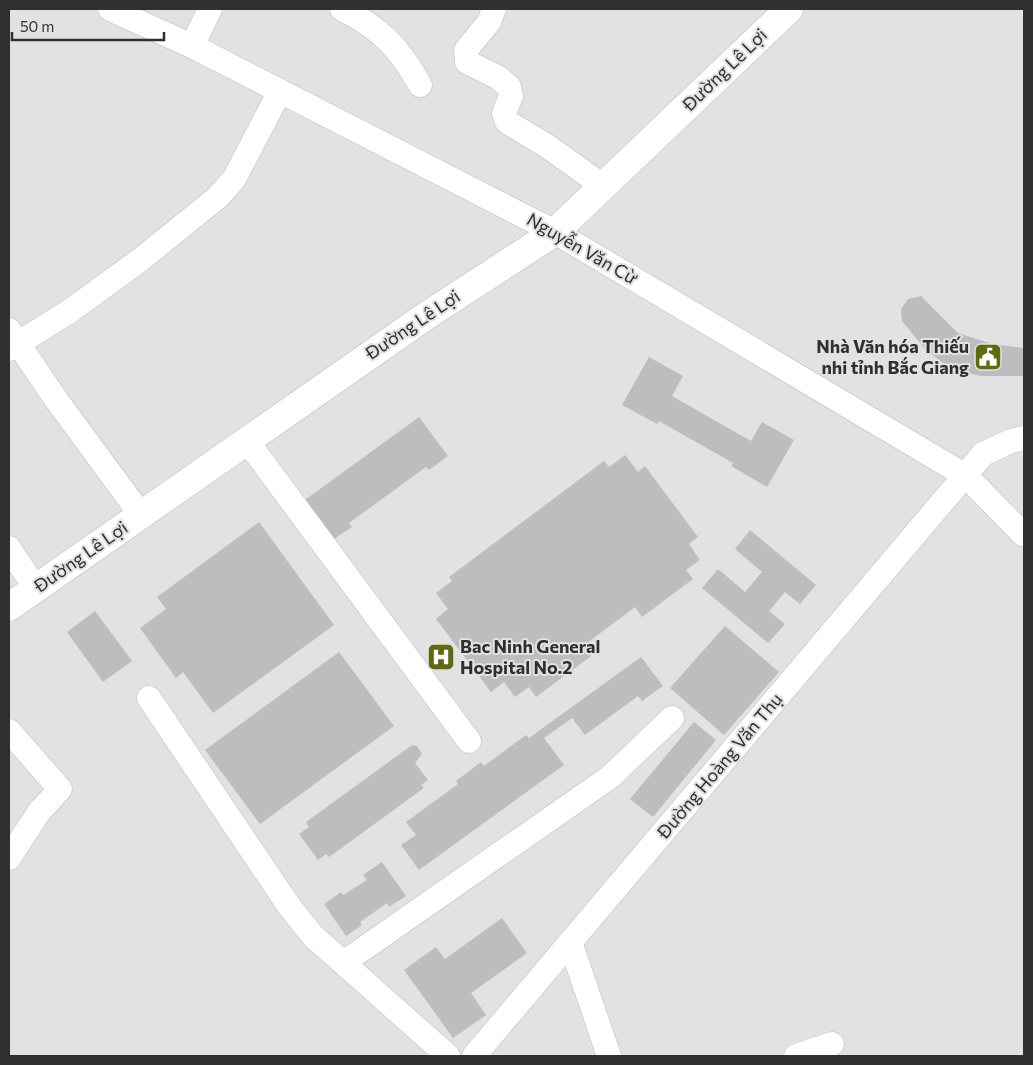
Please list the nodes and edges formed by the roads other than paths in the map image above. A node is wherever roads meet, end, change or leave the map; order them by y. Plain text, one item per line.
1 (110, 9) edge
2 (210, 9) edge
3 (342, 9) edge
4 (494, 9) edge
5 (789, 9) edge
6 (192, 46) junction
7 (420, 85) dead end
8 (279, 93) junction
9 (603, 186) junction
10 (555, 232) junction
11 (11, 341) edge
12 (1024, 438) edge
13 (247, 441) junction
14 (966, 476) junction
15 (141, 515) junction
16 (1024, 535) edge
17 (9, 548) edge
18 (36, 589) junction
19 (9, 607) edge
20 (149, 698) dead end
21 (672, 718) dead end
22 (9, 730) edge
23 (469, 741) dead end
24 (9, 858) edge
25 (570, 942) junction
26 (343, 963) junction
27 (832, 1044) dead end
28 (448, 1056) edge
29 (474, 1056) edge
30 (609, 1056) edge
31 (796, 1056) edge

1 - 6 street, Nguyễn Văn Cừ
2 - 6 street
3 - 7 street
4 - 9 street
5 - 9 main road, Đường Lê Lợi
6 - 8 street, Nguyễn Văn Cừ
8 - 10 street, Nguyễn Văn Cừ
8 - 11 street
9 - 10 main road, Đường Lê Lợi
10 - 13 main road, Đường Lê Lợi
10 - 14 street, Nguyễn Văn Cừ
11 - 15 street
12 - 14 street, Đường Hoàng Văn Thụ
13 - 15 main road, Đường Lê Lợi
13 - 23 street
14 - 16 street, Nguyễn Văn Cừ
14 - 25 street, Đường Hoàng Văn Thụ
15 - 18 main road, Đường Lê Lợi
17 - 18 street
18 - 19 main road, Đường Lê Lợi
20 - 26 street
21 - 26 street
22 - 24 street
25 - 29 street, Đường Hoàng Văn Thụ
25 - 30 street
26 - 28 street
27 - 31 street

